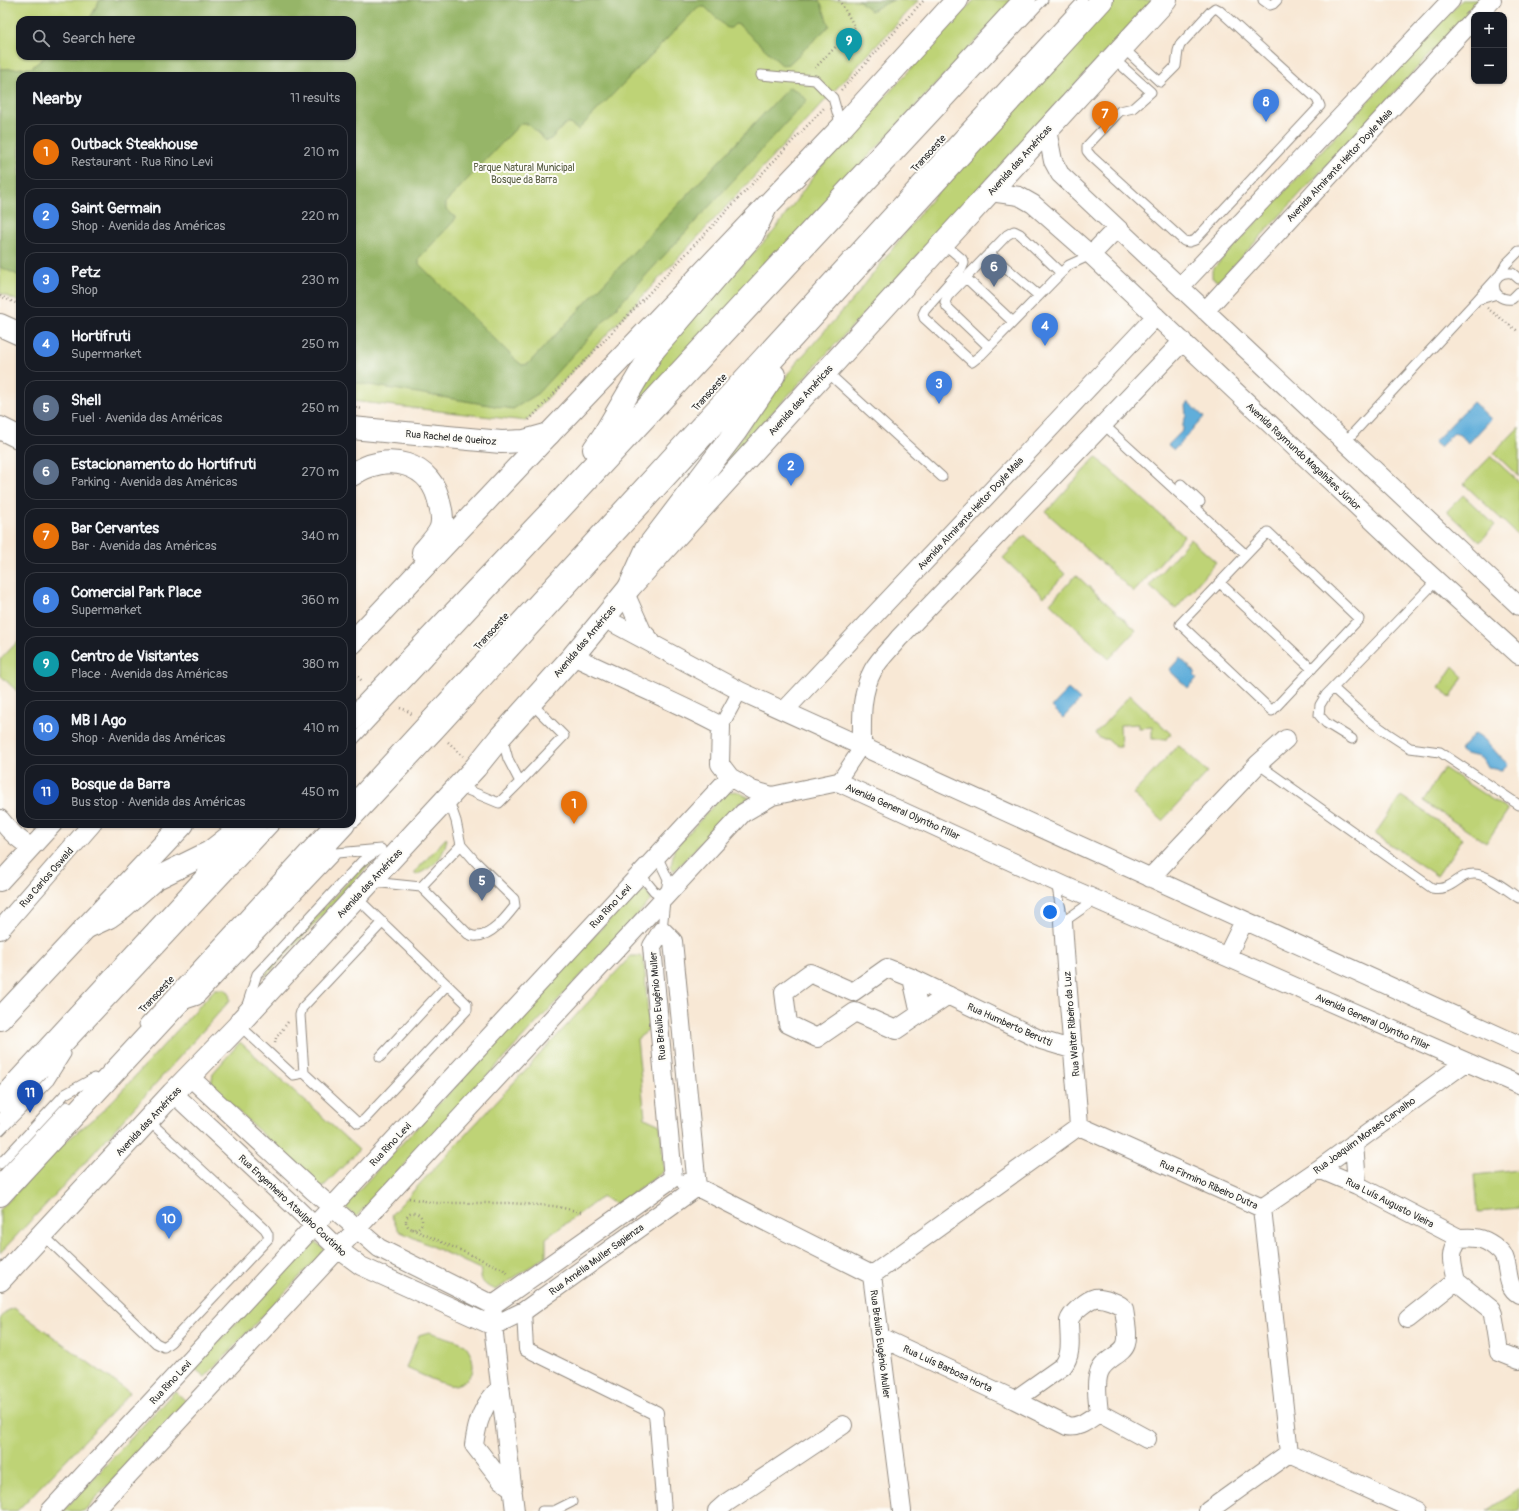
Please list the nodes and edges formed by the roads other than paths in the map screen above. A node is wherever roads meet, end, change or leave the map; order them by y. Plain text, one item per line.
1 (957, 0) edge
2 (1026, 0) edge
3 (1043, 0) edge
4 (1083, 0) edge
5 (1102, 0) edge
6 (1166, 0) edge
7 (1264, 0) edge
8 (1277, 0) edge
9 (1451, 0) edge
10 (1492, 0) edge
11 (1481, 12) edge
12 (1471, 22) edge
13 (1118, 53) junction
14 (761, 75) dead end
15 (1160, 82) junction
16 (1151, 92) junction
17 (842, 127) junction
18 (1047, 130) junction
19 (990, 192) junction
20 (764, 209) junction
21 (1117, 228) junction
22 (943, 243) junction
23 (1519, 251) edge
24 (871, 253) junction
25 (989, 253) junction
26 (1091, 255) junction
27 (1061, 273) junction
28 (1498, 276) junction
29 (965, 277) junction
30 (1519, 279) edge
31 (1180, 287) junction
32 (1496, 294) junction
33 (1519, 294) edge
34 (1039, 296) junction
35 (1477, 300) junction
36 (1205, 311) junction
37 (1156, 316) junction
38 (1013, 322) junction
39 (0, 325) edge
40 (16, 332) edge
41 (1183, 341) junction
42 (990, 346) junction
43 (826, 372) junction
44 (1103, 424) junction
45 (0, 428) edge
46 (356, 428) edge
47 (549, 434) junction
48 (16, 436) edge
49 (1345, 442) junction
50 (356, 472) edge
51 (942, 477) dead end
52 (1181, 484) dead end
53 (1200, 502) dead end
54 (552, 510) junction
55 (1246, 555) junction
56 (1437, 580) junction
57 (412, 581) junction
58 (1220, 583) junction
59 (627, 591) junction
60 (1519, 606) edge
61 (604, 618) junction
62 (356, 639) edge
63 (656, 646) junction
64 (1519, 654) edge
65 (573, 656) junction
66 (1312, 669) junction
67 (1333, 688) junction
68 (740, 691) junction
69 (530, 703) junction
70 (784, 711) junction
71 (356, 716) edge
72 (721, 726) junction
73 (501, 736) junction
74 (356, 738) edge
75 (1286, 739) dead end
76 (1352, 739) dead end
77 (862, 746) junction
78 (1258, 764) junction
79 (730, 777) junction
80 (520, 782) junction
81 (838, 782) junction
82 (453, 792) junction
83 (356, 794) edge
84 (772, 796) junction
85 (1519, 805) edge
86 (356, 812) edge
87 (0, 819) edge
88 (48, 828) edge
89 (89, 828) edge
90 (178, 828) edge
91 (240, 828) edge
92 (252, 828) edge
93 (272, 828) edge
94 (324, 828) edge
95 (340, 828) edge
96 (0, 838) edge
97 (405, 844) junction
98 (461, 845) junction
99 (381, 849) junction
100 (25, 854) junction
101 (657, 856) junction
102 (640, 874) junction
103 (1150, 878) junction
104 (1056, 881) junction
105 (0, 882) edge
106 (421, 887) junction
107 (363, 889) junction
108 (665, 898) junction
109 (1519, 898) edge
110 (1096, 899) junction
111 (1244, 920) junction
112 (382, 922) junction
113 (1063, 922) junction
114 (85, 928) junction
115 (0, 930) edge
116 (662, 930) junction
117 (1227, 956) junction
118 (912, 978) junction
119 (447, 984) junction
120 (948, 995) junction
121 (174, 1008) junction
122 (920, 1014) junction
123 (0, 1019) edge
124 (1070, 1020) junction
125 (241, 1022) junction
126 (136, 1032) dead end
127 (76, 1038) junction
128 (1041, 1040) junction
129 (1519, 1045) edge
130 (1074, 1050) junction
131 (380, 1057) dead end
132 (1466, 1062) junction
133 (304, 1073) junction
134 (190, 1077) junction
135 (1519, 1085) edge
136 (173, 1093) junction
137 (0, 1102) edge
138 (0, 1120) edge
139 (148, 1120) junction
140 (1079, 1126) junction
141 (0, 1131) edge
142 (1354, 1143) junction
143 (0, 1164) edge
144 (1319, 1169) junction
145 (0, 1178) edge
146 (673, 1178) junction
147 (1357, 1185) junction
148 (697, 1187) junction
149 (0, 1195) edge
150 (332, 1207) junction
151 (1262, 1208) junction
152 (315, 1226) junction
153 (357, 1229) junction
154 (43, 1235) junction
155 (1459, 1238) junction
156 (338, 1249) junction
157 (872, 1276) junction
158 (0, 1280) edge
159 (1456, 1281) junction
160 (1519, 1294) edge
161 (493, 1304) junction
162 (524, 1311) junction
163 (1408, 1320) dead end
164 (493, 1326) junction
165 (880, 1337) junction
166 (1519, 1360) edge
167 (500, 1388) junction
168 (1015, 1400) junction
169 (1099, 1413) junction
170 (843, 1425) dead end
171 (1147, 1439) dead end
172 (1289, 1453) junction
173 (512, 1489) junction
174 (572, 1502) dead end
175 (50, 1511) edge
176 (95, 1511) edge
177 (517, 1511) edge
178 (542, 1511) edge
179 (664, 1511) edge
180 (717, 1511) edge
181 (902, 1511) edge
182 (1208, 1511) edge
183 (1417, 1511) edge

1 - 17 main road
2 - 54 main road
3 - 74 lane, Transoeste
4 - 83 lane, Transoeste
5 - 24 main road
6 - 13 main road, Avenida das Américas
7 - 8 lane
9 - 31 street
10 - 11 street
12 - 36 street, Avenida Almirante Heitor Doyle Maia
13 - 15 lane
13 - 16 lane
13 - 18 main road, Avenida das Américas
14 - 17 lane
15 - 16 lane
15 - 16 lane
17 - 20 main road
18 - 19 main road, Avenida das Américas
18 - 21 street
19 - 22 main road, Avenida das Américas
19 - 26 street, Avenida Raymundo Magalhães Júnior
20 - 47 main road
20 - 54 main road
21 - 26 street
21 - 31 street
22 - 42 lane
22 - 43 main road, Avenida das Américas
23 - 28 lane
24 - 59 main road
24 - 86 main road
25 - 27 lane
25 - 29 lane
25 - 34 lane
26 - 27 lane
26 - 37 street, Avenida Raymundo Magalhães Júnior
27 - 34 lane
28 - 30 lane
28 - 32 lane
28 - 35 lane
29 - 38 lane
29 - 42 lane
31 - 36 street
32 - 33 lane
32 - 35 lane
34 - 38 lane
35 - 49 lane
36 - 49 street
37 - 41 street, Avenida Raymundo Magalhães Júnior
37 - 70 street, Avenida Almirante Heitor Doyle Maia
38 - 42 lane
39 - 40 main road
41 - 44 street
41 - 56 street, Avenida Raymundo Magalhães Júnior
43 - 51 lane
43 - 59 main road, Avenida das Américas
44 - 55 lane
44 - 77 street
45 - 48 main road
46 - 47 main road, Rua Rachel de Queiroz
47 - 57 main road
49 - 60 street
50 - 57 main road
52 - 53 lane
54 - 71 main road
55 - 58 lane
55 - 66 lane
56 - 64 street, Avenida Raymundo Magalhães Júnior
56 - 67 lane
57 - 62 main road
58 - 66 lane
58 - 66 lane
59 - 61 main road, Avenida das Américas
59 - 63 street
61 - 63 street
61 - 65 main road, Avenida das Américas
63 - 68 street
65 - 69 main road, Avenida das Américas
65 - 72 street
67 - 76 lane
67 - 85 lane
68 - 70 street
68 - 72 street
69 - 73 main road, Avenida das Américas
69 - 80 lane
70 - 77 street
72 - 79 street, Avenida General Olyntho Pillar
73 - 80 lane
73 - 82 main road, Avenida das Américas
75 - 78 street
77 - 81 street
77 - 103 street
78 - 103 street
78 - 109 lane
79 - 84 street, Avenida General Olyntho Pillar
79 - 101 street, Rua Rino Levi
80 - 82 lane
81 - 84 street, Avenida General Olyntho Pillar
81 - 104 street, Avenida General Olyntho Pillar
82 - 97 main road, Avenida das Américas
82 - 98 lane
84 - 108 street
87 - 100 street
88 - 100 street
89 - 115 street, Rua Carlos Oswald
90 - 114 main road
91 - 114 main road
92 - 137 main road
93 - 127 lane
94 - 126 lane, Transoeste
95 - 121 main road
96 - 100 street
97 - 99 lane
97 - 107 main road, Avenida das Américas
98 - 106 lane
98 - 106 lane
99 - 121 lane
99 - 125 lane
100 - 105 street
101 - 102 street, Rua Rino Levi
101 - 108 lane
102 - 108 lane
102 - 150 street, Rua Rino Levi
103 - 111 street
104 - 110 street, Avenida General Olyntho Pillar
104 - 113 lane
106 - 107 lane
107 - 112 lane
107 - 125 main road, Avenida das Américas
108 - 116 lane
108 - 153 street
110 - 113 lane
110 - 117 street, Avenida General Olyntho Pillar
111 - 117 street
111 - 129 street
112 - 119 lane
112 - 133 lane
113 - 124 street, Rua Walter Ribeiro da Luz
114 - 123 main road
116 - 146 street, Rua Bráulio Eugênio Muller
116 - 148 street
117 - 132 street, Avenida General Olyntho Pillar
118 - 120 street, Rua Humberto Berutti
118 - 122 street
118 - 122 street, Rua Humberto Berutti
119 - 131 lane
119 - 133 lane
120 - 122 street, Rua Humberto Berutti
120 - 128 street, Rua Humberto Berutti
121 - 149 main road
124 - 128 street
124 - 130 street, Rua Walter Ribeiro da Luz
125 - 133 lane
125 - 134 main road, Avenida das Américas
127 - 138 lane
127 - 141 lane
128 - 130 street, Rua Humberto Berutti
130 - 140 street, Rua Walter Ribeiro da Luz
132 - 135 street, Avenida General Olyntho Pillar
132 - 142 street, Rua Joaquim Moraes Carvalho
134 - 136 main road, Avenida das Américas
134 - 150 street
136 - 139 main road, Avenida das Américas
136 - 152 street, Rua Engenheiro Ataulpho Coutinho
139 - 154 main road, Avenida das Américas
139 - 154 lane
140 - 151 street, Rua Firmino Ribeiro Dutra
140 - 157 street
142 - 144 street, Rua Joaquim Moraes Carvalho
142 - 147 street
143 - 145 lane
144 - 147 street, Rua Luís Augusto Vieira
144 - 151 street, Rua Joaquim Moraes Carvalho
146 - 148 street, Rua Bráulio Eugênio Muller
146 - 161 street, Rua Amélia Muller Sapienza
147 - 155 street, Rua Luís Augusto Vieira
148 - 157 street, Rua Bráulio Eugênio Muller
148 - 162 street, Rua Amélia Muller Sapienza
150 - 152 street, Rua Rino Levi
150 - 153 street
151 - 172 street, Rua Firmino Ribeiro Dutra
152 - 156 street, Rua Engenheiro Ataulpho Coutinho
152 - 175 street, Rua Rino Levi
153 - 156 street
153 - 161 street
154 - 158 main road, Avenida das Américas
155 - 159 street
155 - 160 street, Rua Luís Augusto Vieira
156 - 164 street, Rua Engenheiro Ataulpho Coutinho
156 - 176 street
157 - 165 street, Rua Bráulio Eugênio Muller
159 - 163 street
159 - 166 street
161 - 164 street
162 - 164 street, Rua Amélia Muller Sapienza
162 - 179 street
164 - 167 street
165 - 168 street, Rua Luís Barbosa Horta
165 - 181 street, Rua Bráulio Eugênio Muller
167 - 173 street
167 - 173 street
168 - 169 street, Rua Luís Barbosa Horta
168 - 169 street
169 - 171 street
170 - 180 street
172 - 182 street
172 - 183 street
173 - 177 street
174 - 178 lane

